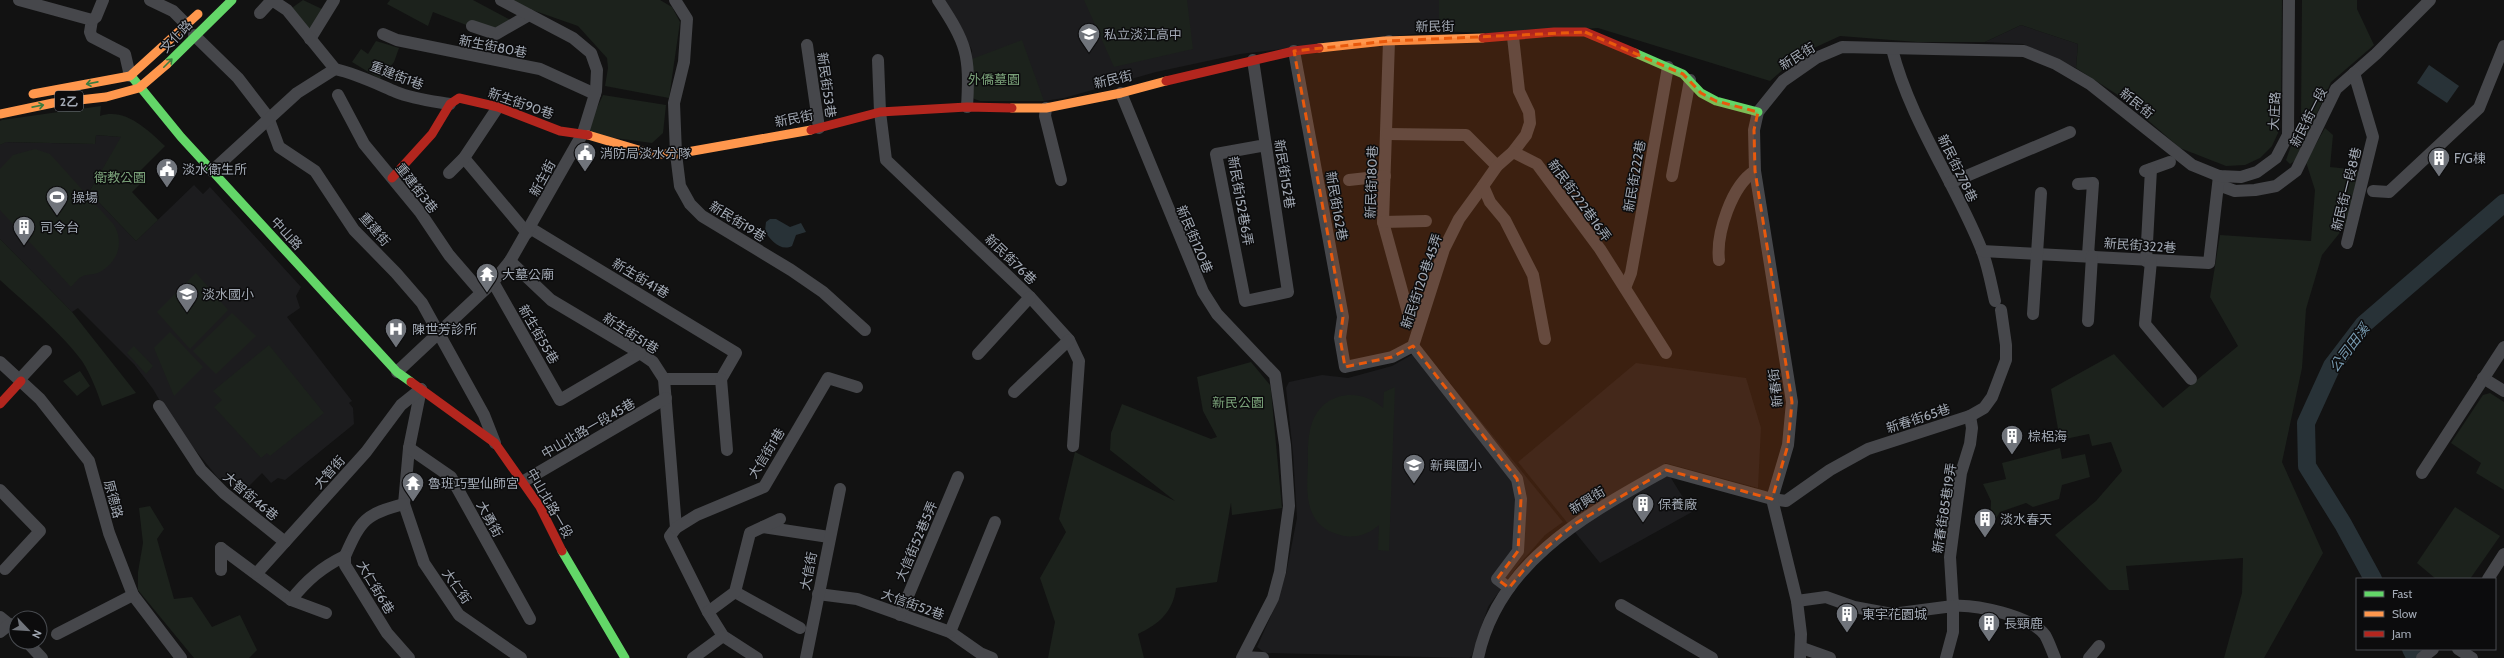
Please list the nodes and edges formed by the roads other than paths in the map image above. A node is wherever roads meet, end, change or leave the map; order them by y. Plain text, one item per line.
1 (19, 0) edge
2 (103, 0) edge
3 (232, 0) edge
4 (334, 0) edge
5 (501, 0) edge
6 (675, 0) edge
7 (938, 0) edge
8 (2289, 0) edge
9 (2430, 0) edge
10 (155, 1) edge
11 (203, 9) dead end
12 (260, 14) dead end
13 (529, 15) junction
14 (92, 20) junction
15 (472, 26) dead end
16 (190, 30) junction
17 (383, 34) dead end
18 (1513, 37) junction
19 (310, 39) junction
20 (1389, 41) junction
21 (807, 45) dead end
22 (2504, 46) edge
23 (1892, 50) junction
24 (1294, 51) junction
25 (878, 60) dead end
26 (1253, 60) junction
27 (1668, 67) junction
28 (335, 69) junction
29 (2354, 74) junction
30 (130, 76) junction
31 (1690, 80) junction
32 (139, 88) junction
33 (1121, 93) junction
34 (595, 94) junction
35 (338, 95) dead end
36 (22, 96) dead end
37 (450, 104) junction
38 (498, 106) junction
39 (967, 106) junction
40 (1046, 108) junction
41 (880, 112) junction
42 (1758, 112) junction
43 (0, 114) edge
44 (268, 118) junction
45 (819, 128) junction
46 (2070, 132) dead end
47 (583, 133) junction
48 (1387, 134) junction
49 (1266, 145) junction
50 (1513, 152) junction
51 (676, 154) junction
52 (464, 158) junction
53 (2170, 162) dead end
54 (1497, 166) junction
55 (1755, 170) junction
56 (212, 171) junction
57 (449, 173) dead end
58 (1385, 176) junction
59 (1672, 176) dead end
60 (2219, 176) junction
61 (392, 178) junction
62 (1061, 180) dead end
63 (1349, 180) dead end
64 (1950, 183) junction
65 (2078, 184) dead end
66 (1483, 186) junction
67 (2373, 191) dead end
68 (2040, 194) dead end
69 (1426, 221) dead end
70 (1383, 222) junction
71 (529, 231) junction
72 (2347, 243) dead end
73 (1982, 251) junction
74 (2037, 252) junction
75 (2090, 256) junction
76 (1719, 260) dead end
77 (510, 261) junction
78 (2148, 261) junction
79 (493, 282) junction
80 (1625, 288) junction
81 (481, 292) junction
82 (1030, 297) junction
83 (1245, 301) joint
84 (1998, 306) joint
85 (2033, 314) dead end
86 (1410, 320) dead end
87 (2088, 321) dead end
88 (865, 330) dead end
89 (439, 335) junction
90 (1545, 339) dead end
91 (1069, 340) junction
92 (1413, 346) junction
93 (2504, 347) edge
94 (46, 351) dead end
95 (640, 353) junction
96 (978, 354) dead end
97 (1666, 354) dead end
98 (0, 362) edge
99 (1344, 367) joint
100 (397, 372) junction
101 (2483, 378) junction
102 (664, 379) junction
103 (721, 379) junction
104 (20, 380) junction
105 (2191, 380) dead end
106 (857, 387) dead end
107 (421, 389) junction
108 (2504, 391) edge
109 (1014, 392) dead end
110 (666, 398) junction
111 (0, 404) edge
112 (159, 406) dead end
113 (1970, 416) junction
114 (495, 443) junction
115 (1073, 446) dead end
116 (409, 448) junction
117 (727, 450) dead end
118 (2422, 473) dead end
119 (958, 477) dead end
120 (524, 481) junction
121 (840, 489) dead end
122 (0, 490) edge
123 (1772, 499) junction
124 (404, 504) junction
125 (780, 519) dead end
126 (995, 522) dead end
127 (762, 527) junction
128 (673, 532) junction
129 (829, 537) junction
130 (285, 542) junction
131 (2504, 554) edge
132 (345, 556) junction
133 (5, 569) dead end
134 (221, 570) dead end
135 (257, 573) junction
136 (2489, 578) edge
137 (1509, 588) junction
138 (735, 592) junction
139 (818, 594) junction
140 (133, 595) junction
141 (291, 600) junction
142 (1797, 601) junction
143 (1621, 605) dead end
144 (1953, 606) junction
145 (708, 612) junction
146 (326, 613) dead end
147 (900, 615) junction
148 (530, 619) dead end
149 (8, 625) edge
150 (800, 628) dead end
151 (0, 632) edge
152 (950, 632) junction
153 (57, 634) dead end
154 (723, 636) junction
155 (2099, 646) dead end
156 (34, 650) edge
157 (2432, 650) edge
158 (2460, 650) edge
159 (1801, 653) edge
160 (1243, 657) edge
161 (42, 658) edge
162 (181, 658) edge
163 (409, 658) edge
164 (521, 658) edge
165 (625, 658) edge
166 (694, 658) edge
167 (757, 658) edge
168 (806, 658) edge
169 (992, 658) edge
170 (1263, 658) edge
171 (1478, 658) edge
172 (1712, 658) edge
173 (1830, 658) edge
174 (1946, 658) edge
175 (2055, 658) edge
176 (2089, 658) edge
177 (2422, 658) edge
178 (2472, 658) edge

1 - 14 street
2 - 14 street
3 - 16 street, 文化路 / 2乙
4 - 19 street
5 - 13 street, 新生街
6 - 51 street, 新民街19巷
7 - 39 street
8 - 60 street, 大庄路
9 - 29 street, 新民街一段
10 - 16 street, 重建街
11 - 16 street, 文化路 / 2乙
12 - 19 street
13 - 15 street
13 - 34 street, 新生街
14 - 30 street
16 - 30 street, 文化路 / 2乙
32 -> 16 street, 文化路 / 2乙
16 - 44 street, 重建街
17 - 34 street, 新生街80巷
18 - 20 street, 新民街
18 - 27 street, 新民街
18 - 50 street
19 - 28 street
20 - 24 street, 新民街
20 - 48 street, 新民街180巷
21 - 45 street, 新民街53巷
22 - 67 street
23 - 42 street, 新民街
23 - 60 street, 新民街
23 - 64 street, 新民街278巷
24 - 26 street, 新民街
24 - 99 street, 新民街162巷
25 - 41 street, 新民街76巷
26 - 33 street, 新民街
26 - 49 street, 新民街152巷
27 - 31 street, 新民街
27 - 80 street, 新民街222巷
28 - 37 street, 重建街1巷
28 - 44 street
29 - 60 street, 新民街一段
29 - 72 street, 新民街一段8巷
30 - 32 street, 中山路
30 -> 36 street, 2乙
31 - 42 street, 新民街
31 - 59 street
43 -> 32 street, 2乙
32 - 56 street, 中山路
33 - 40 street, 新民街
33 - 160 street, 新民街120巷
34 - 47 street, 新生街
35 - 61 street, 重建街3巷
37 - 38 street, 新生街90巷
37 - 61 street
38 - 47 street, 新生街90巷
38 - 52 street
39 - 40 street, 新民街
39 - 41 street, 新民街
40 - 62 street
41 - 45 street, 新民街
41 - 82 street, 新民街76巷
42 - 55 street, 新春街
44 - 56 street
44 - 89 street, 重建街
45 - 51 street, 新民街
46 - 64 street
47 - 51 street, 新民街
47 - 71 street, 新生街
48 - 54 street
48 - 58 street, 新民街180巷
49 - 83 street, 新民街152巷
49 - 83 street, 新民街152巷6弄
50 - 54 street
50 - 80 street, 新民街222巷16弄
51 - 88 street, 新民街19巷
52 - 57 street
52 - 71 street, 新生街41巷
53 - 78 street
54 - 66 street
55 - 76 street
55 - 123 street, 新春街
56 - 100 street, 中山路
58 - 63 street
58 - 70 street, 新民街180巷
60 - 78 street, 新民街322巷
61 - 81 street, 重建街3巷
64 - 73 street, 新民街278巷
65 - 75 street
66 - 90 street
66 - 92 street, 新民街120巷45弄
68 - 74 street
69 - 70 street
70 - 86 street, 新民街180巷
71 - 77 street, 新生街
71 - 103 street, 新生街41巷
73 - 74 street, 新民街322巷
73 - 84 street, 新民街278巷
74 - 75 street, 新民街322巷
74 - 85 street
75 - 78 street, 新民街322巷
75 - 87 street
77 - 79 street, 新生街
77 - 95 street, 新生街51巷
78 - 105 street
79 - 81 street, 新生街
79 - 95 street, 新生街55巷
80 - 97 street, 新民街222巷16弄
81 - 89 street, 新生街
82 - 91 street, 新民街76巷
82 - 96 street
84 - 113 street, 新春街65巷
89 - 100 street, 新生街
89 - 114 street, 重建街
91 - 109 street
91 - 115 street, 新民街76巷
92 - 99 street, 新民街120巷45弄
92 - 137 street
93 - 101 street
94 - 104 street
95 - 102 street, 新生街51巷
98 - 104 street, 原德路
100 - 107 street, 中山路
101 - 108 street
101 - 118 street
102 - 103 street
102 - 110 street, 新生街51巷
103 - 117 street
104 - 111 street
104 - 140 street, 原德路
106 - 128 street, 大信街1巷
107 - 114 street, 中山北路一段
107 - 116 street, 大仁街
107 - 130 street, 大智街
110 - 120 street, 中山北路一段45巷
110 - 128 street, 新生街51巷
112 - 130 street, 大智街46巷
113 - 123 street, 新春街65巷
113 - 144 street, 新春街85巷19弄
114 - 120 street, 中山北路一段
116 - 124 street, 大仁街
116 - 148 street, 大勇街
119 - 147 street, 大信街52巷5弄
120 - 165 street, 中山北路一段
121 - 129 street, 大信街
122 - 133 street
123 - 137 street, 新興街
123 - 142 street, 新春街
124 - 132 street
124 - 164 street, 大仁街
125 - 127 street
126 - 152 street
127 - 129 street
127 - 138 street
128 - 145 street
129 - 139 street, 大信街
130 - 135 street, 大智街
131 - 136 street
132 - 141 street, 大仁街6巷
132 - 163 street, 大仁街6巷
134 - 135 street
135 - 141 street
137 - 171 street, 新興街
138 - 145 street
138 - 150 street
139 - 147 street, 大信街52巷
139 - 168 street, 大信街
140 - 153 street
140 - 162 street, 原德路
141 - 146 street
142 - 144 street
142 - 159 street, 新春街
143 - 172 street
144 - 174 street, 新春街85巷19弄
144 - 175 street
145 - 154 street
147 - 152 street, 大信街52巷
149 - 151 street
152 - 169 street, 大信街52巷
154 - 166 street
154 - 167 street
155 - 176 street
156 - 161 street
157 - 177 street
158 - 178 street
159 - 173 street
160 - 170 street

